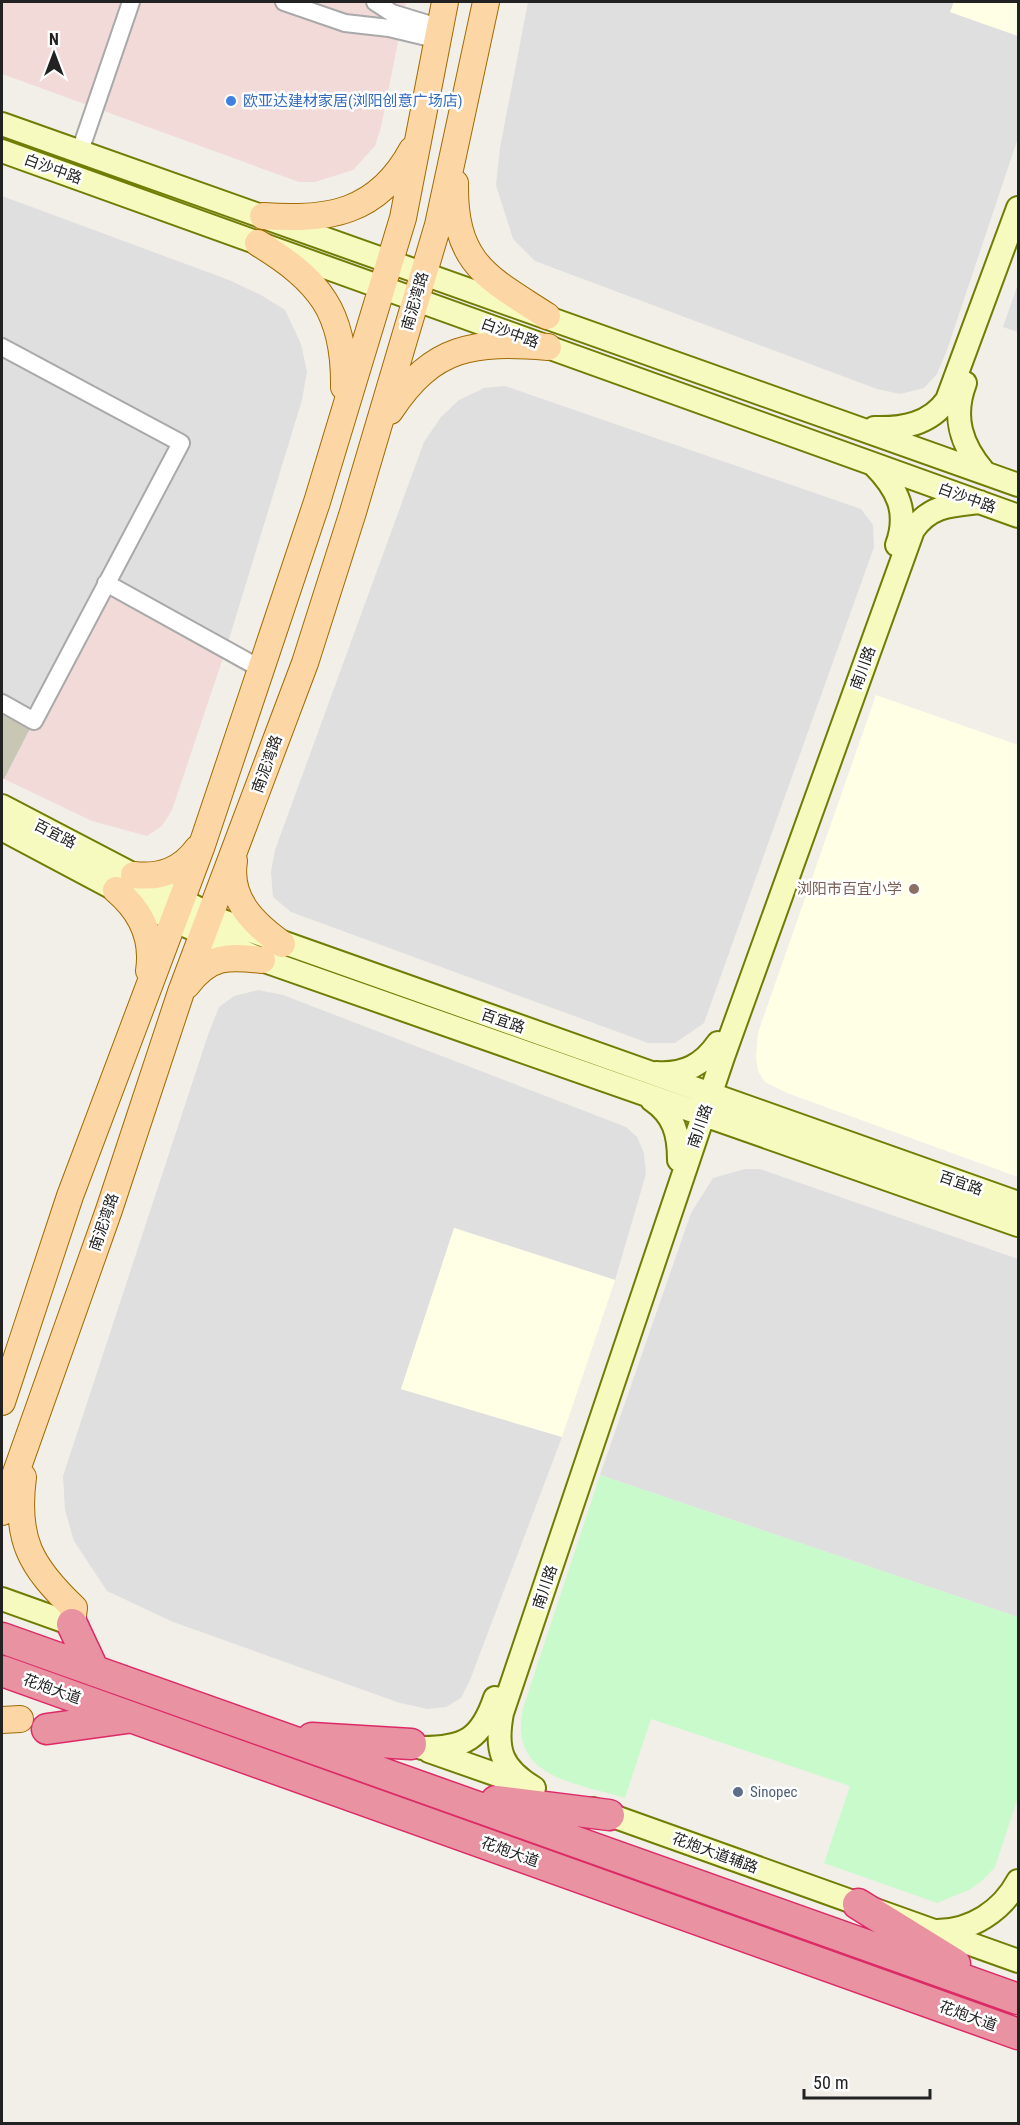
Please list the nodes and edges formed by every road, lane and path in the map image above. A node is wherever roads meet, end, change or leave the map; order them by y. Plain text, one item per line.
1 (131, 2) edge
2 (284, 2) edge
3 (375, 2) edge
4 (445, 2) edge
5 (486, 2) edge
6 (440, 34) junction
7 (2, 124) edge
8 (420, 137) junction
9 (456, 144) junction
10 (2, 151) edge
11 (80, 151) junction
12 (1018, 208) edge
13 (263, 216) junction
14 (1018, 236) edge
15 (258, 243) junction
16 (391, 261) junction
17 (424, 273) junction
18 (383, 287) junction
19 (416, 300) junction
20 (547, 316) junction
21 (2, 346) edge
22 (548, 347) junction
23 (344, 414) junction
24 (860, 428) junction
25 (377, 431) junction
26 (873, 464) junction
27 (984, 472) junction
28 (1018, 485) edge
29 (980, 502) junction
30 (1018, 516) edge
31 (106, 583) junction
32 (261, 669) junction
33 (2, 704) edge
34 (2, 806) edge
35 (2, 829) edge
36 (202, 843) junction
37 (236, 850) junction
38 (125, 882) junction
39 (177, 910) junction
40 (207, 925) junction
41 (282, 944) junction
42 (262, 960) junction
43 (147, 987) junction
44 (179, 998) junction
45 (722, 1046) junction
46 (647, 1072) junction
47 (646, 1095) junction
48 (703, 1104) junction
49 (749, 1120) junction
50 (684, 1159) junction
51 (1018, 1203) edge
52 (1018, 1225) edge
53 (2, 1402) edge
54 (28, 1437) junction
55 (2, 1512) edge
56 (2, 1599) edge
57 (72, 1623) junction
58 (2, 1638) edge
59 (2, 1671) edge
60 (94, 1671) junction
61 (132, 1717) junction
62 (18, 1720) edge
63 (279, 1736) junction
64 (417, 1746) junction
65 (534, 1788) junction
66 (442, 1795) junction
67 (609, 1815) junction
68 (1018, 1881) edge
69 (858, 1904) junction
70 (934, 1931) junction
71 (1018, 1961) edge
72 (1011, 1996) edge
73 (1018, 2034) edge

1 - 11 street
2 - 6 street
3 - 6 street
4 - 6 main road
5 - 9 main road, 南泥湾路
6 - 8 main road
7 - 11 street, 白沙中路
8 - 13 main road
8 - 16 main road
9 - 17 main road, 南泥湾路
9 - 20 main road
10 - 15 street, 白沙中路
11 - 13 street, 白沙中路
12 - 24 street
13 - 16 street, 白沙中路
14 - 27 street
15 - 18 street, 白沙中路
15 - 23 main road
16 - 17 street, 白沙中路
16 - 18 main road
17 - 19 main road, 南泥湾路
17 - 20 street, 白沙中路
18 - 19 street, 白沙中路
18 - 23 main road
19 - 22 street, 白沙中路
19 - 25 main road, 南泥湾路
20 - 24 street, 白沙中路
21 - 31 street
22 - 25 main road
22 - 26 street, 白沙中路
23 - 32 main road
24 - 27 street, 白沙中路
25 - 37 main road, 南泥湾路
26 - 29 street, 白沙中路
26 - 45 street, 南川路
27 - 28 street, 白沙中路
29 - 30 street, 白沙中路
29 - 45 street, 南川路
31 - 32 street
31 - 33 street
32 - 36 main road
34 - 38 street, 百宜路
35 - 38 street, 百宜路
36 - 38 main road
36 - 39 main road
37 - 40 main road, 南泥湾路
37 - 41 main road
38 - 39 street, 百宜路
38 - 43 main road
39 - 40 street, 百宜路
39 - 43 main road
40 - 41 street, 百宜路
40 - 42 street, 百宜路
40 - 44 main road, 南泥湾路
41 - 46 street, 百宜路
42 - 44 main road
42 - 47 street, 百宜路
43 - 53 main road
44 - 54 main road, 南泥湾路
45 - 46 street
45 - 48 street, 南川路
45 - 49 street
46 - 48 street, 百宜路
47 - 48 street, 百宜路
47 - 50 street
48 - 49 street, 百宜路
48 - 50 street, 南川路
49 - 50 street
49 - 51 street, 百宜路
49 - 52 street, 百宜路
50 - 64 street, 南川路
50 - 65 street, 南川路
54 - 55 main road, 南泥湾路
54 - 57 main road
56 - 57 street
57 - 60 highway
58 - 60 highway, 花炮大道
59 - 61 highway, 花炮大道
60 - 63 highway, 花炮大道
61 - 62 highway
61 - 73 highway, 花炮大道
63 - 64 highway
63 - 66 highway, 花炮大道
64 - 65 street, 花炮大道辅路
65 - 67 street, 花炮大道辅路
66 - 67 highway
66 - 72 highway, 花炮大道
67 - 69 street, 花炮大道辅路
68 - 70 street
69 - 70 street, 花炮大道辅路
69 - 72 highway
70 - 71 street, 花炮大道辅路

